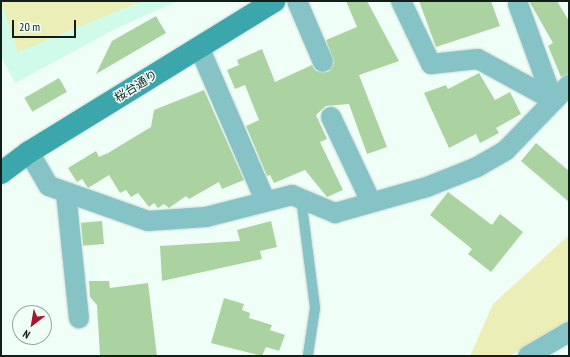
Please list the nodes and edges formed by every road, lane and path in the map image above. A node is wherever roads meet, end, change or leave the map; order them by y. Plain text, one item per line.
1 (274, 1) edge
2 (297, 1) edge
3 (401, 1) edge
4 (518, 4) dead end
5 (199, 47) junction
6 (323, 62) dead end
7 (569, 85) edge
8 (553, 100) junction
9 (331, 117) dead end
10 (29, 152) junction
11 (1, 173) edge
12 (66, 193) junction
13 (301, 198) junction
14 (265, 200) junction
15 (371, 202) junction
16 (79, 318) dead end
17 (569, 332) edge
18 (308, 354) dead end
19 (528, 356) edge

1 - 5 street, 桜台通り
2 - 6 street
3 - 8 street
4 - 8 street
5 - 10 street, 桜台通り
5 - 14 street
7 - 8 street
8 - 15 street
9 - 15 street
10 - 11 street, 桜台通り
10 - 12 street
12 - 14 street
12 - 16 street
13 - 14 street
13 - 15 street
13 - 18 lane
17 - 19 street

